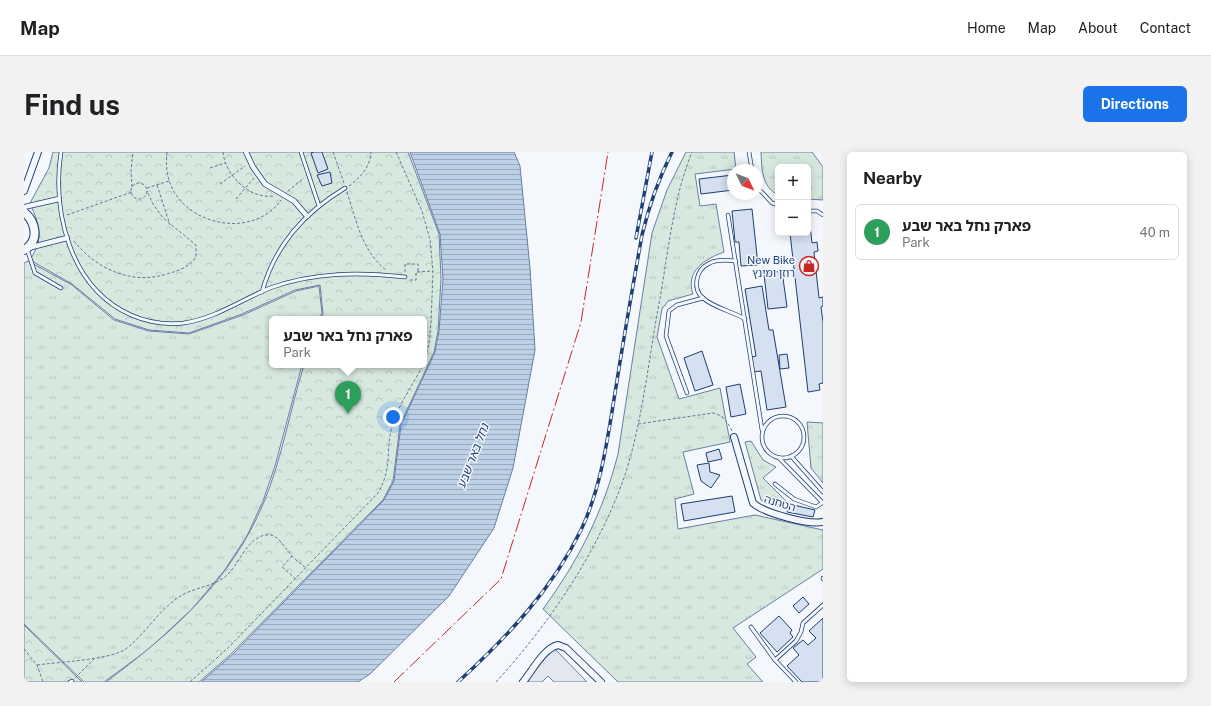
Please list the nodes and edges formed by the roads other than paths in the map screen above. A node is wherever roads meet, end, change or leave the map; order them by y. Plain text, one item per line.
1 (38, 152) edge
2 (61, 152) edge
3 (246, 152) edge
4 (301, 152) edge
5 (749, 152) edge
6 (751, 164) edge
7 (345, 188) road end
8 (24, 191) edge
9 (763, 194) edge
10 (59, 199) junction
11 (775, 204) edge
12 (319, 206) junction
13 (24, 207) edge
14 (811, 211) edge
15 (24, 212) edge
16 (728, 215) dead end
17 (823, 215) edge
18 (307, 216) junction
19 (67, 238) junction
20 (25, 249) edge
21 (736, 261) junction
22 (404, 277) road end
23 (61, 288) dead end
24 (262, 292) junction
25 (703, 298) junction
26 (745, 319) junction
27 (687, 393) dead end
28 (762, 430) junction
29 (734, 437) road end
30 (791, 456) junction
31 (779, 458) junction
32 (775, 484) dead end
33 (823, 492) edge
34 (822, 503) edge
35 (823, 522) edge
36 (823, 605) edge
37 (751, 627) dead end
38 (775, 660) junction
39 (523, 682) edge
40 (601, 682) edge
41 (796, 682) edge

1 - 8 street
2 - 10 lane
3 - 18 street
4 - 12 lane
5 - 6 lane
7 - 12 lane
9 - 11 lane
10 - 13 street
10 - 19 lane
12 - 18 lane
14 - 17 lane
15 - 20 street
16 - 21 lane
18 - 24 lane
19 - 20 street
19 - 24 lane
20 - 23 lane
21 - 25 lane
21 - 26 lane
22 - 24 lane
25 - 26 lane
25 - 27 lane
26 - 28 lane
28 - 30 lane
28 - 31 lane
29 - 35 street, הטחנה
30 - 31 lane
30 - 33 lane
31 - 34 lane
32 - 34 lane
36 - 38 lane
37 - 38 lane
38 - 41 lane
39 - 40 street

